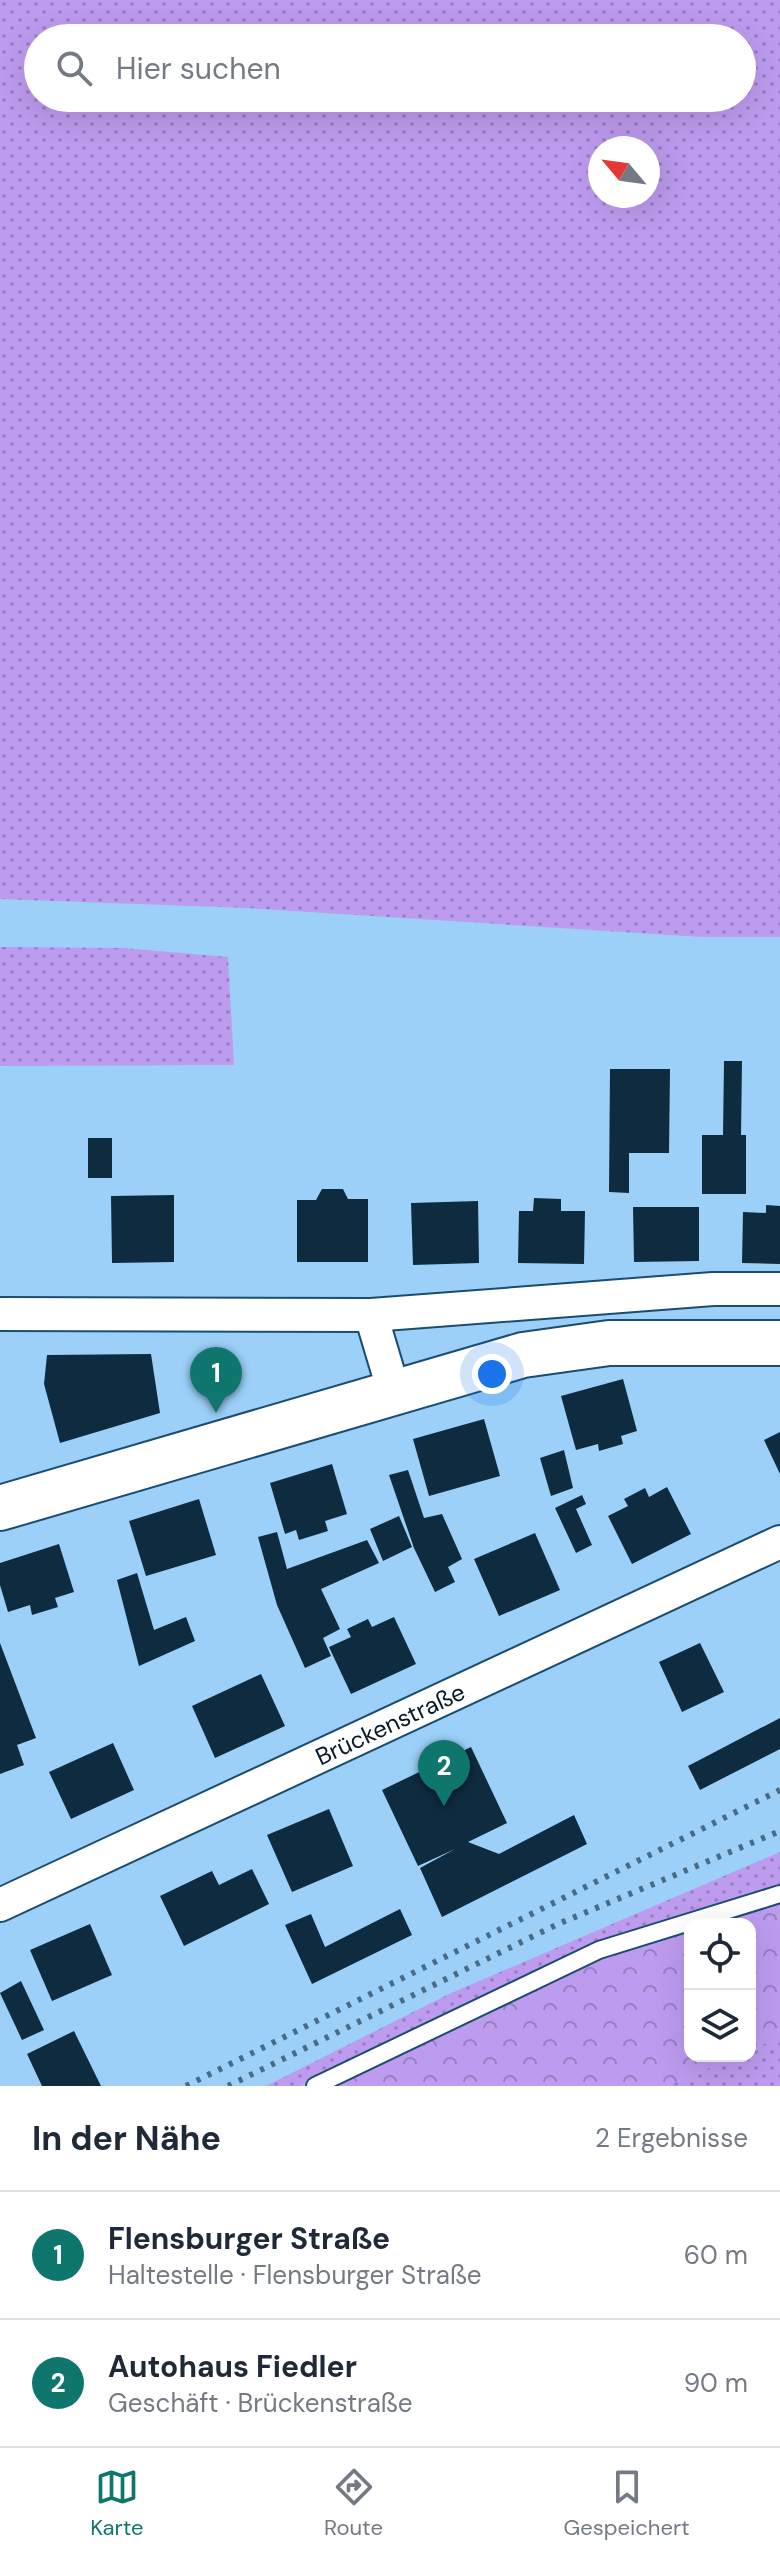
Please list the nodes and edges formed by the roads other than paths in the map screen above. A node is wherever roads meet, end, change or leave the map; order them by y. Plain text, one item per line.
1 (780, 1289) edge
2 (0, 1314) edge
3 (371, 1315) junction
4 (780, 1343) edge
5 (394, 1392) junction
6 (0, 1508) edge
7 (780, 1542) edge
8 (780, 1894) edge
9 (0, 1905) edge
10 (315, 2086) edge

1 - 3 street
2 - 3 street
3 - 5 street
4 - 5 main road
5 - 6 main road
7 - 9 street, Brückenstraße
8 - 10 lane

